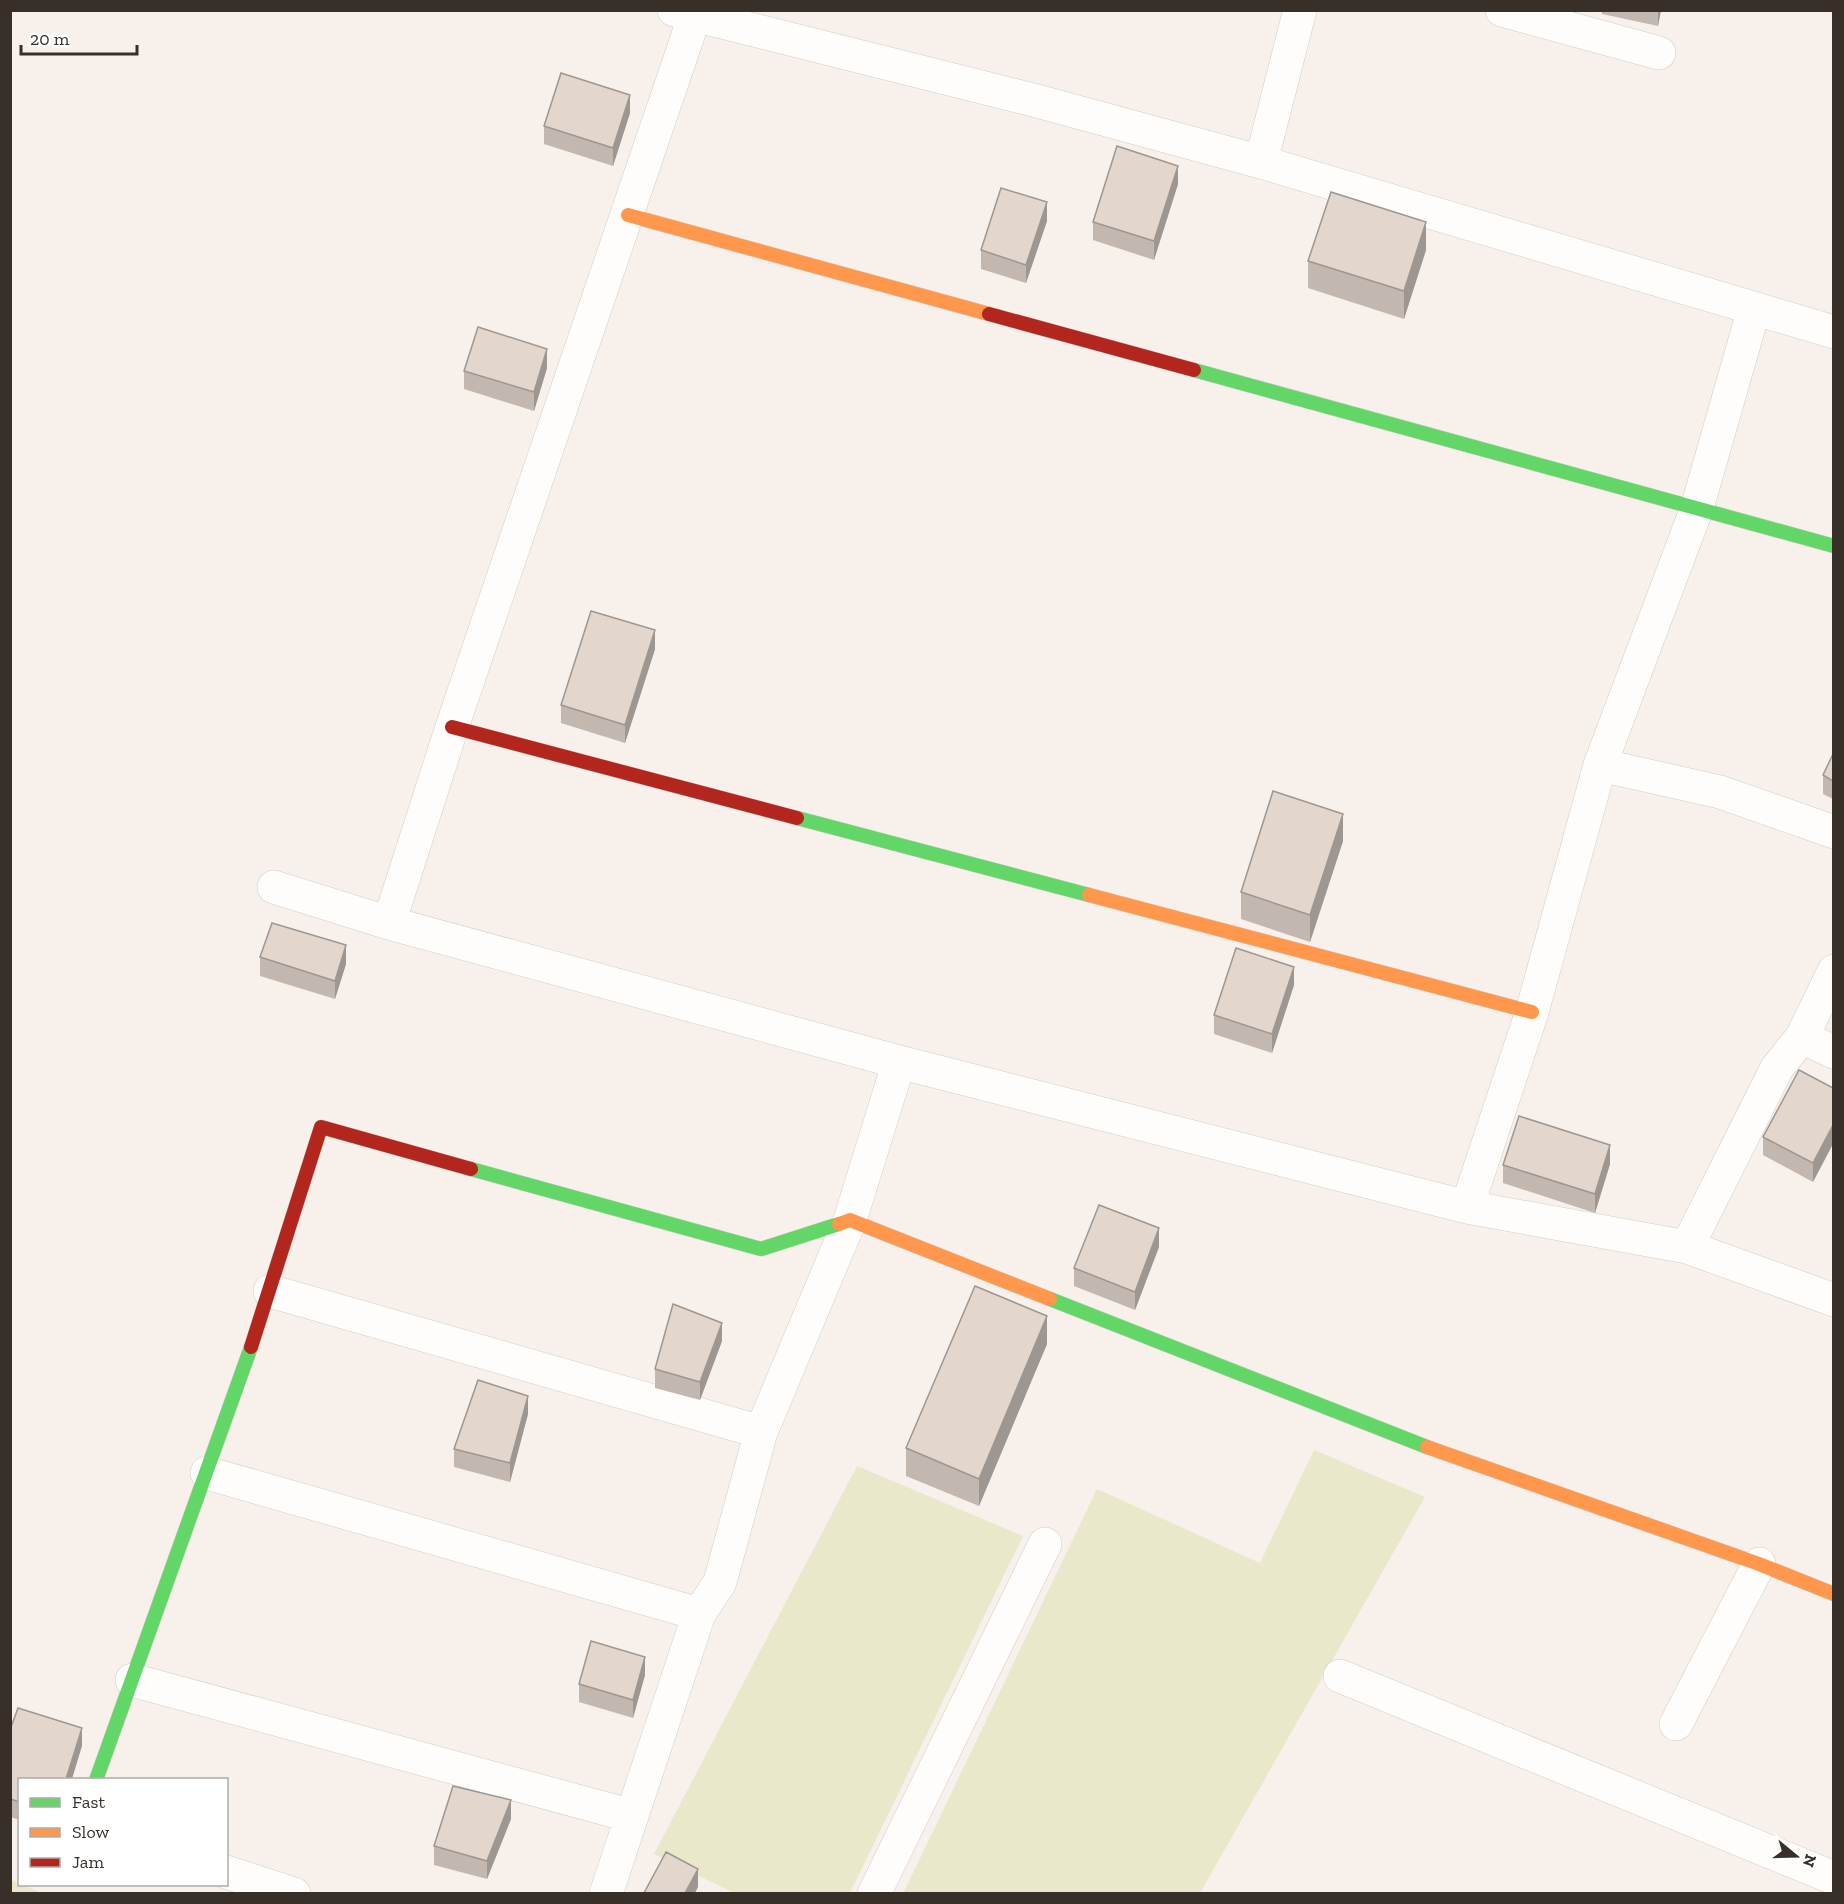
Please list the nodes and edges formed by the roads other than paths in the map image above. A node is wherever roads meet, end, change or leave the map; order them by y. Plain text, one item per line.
1 (1300, 10) edge
2 (1502, 10) edge
3 (685, 13) edge
4 (1659, 53) dead end
5 (1262, 162) junction
6 (628, 215) junction
7 (1754, 309) junction
8 (1833, 332) edge
9 (1697, 508) junction
10 (1833, 546) edge
11 (452, 727) junction
12 (1600, 765) junction
13 (1833, 832) edge
14 (274, 887) dead end
15 (389, 923) junction
16 (1833, 971) edge
17 (1532, 1012) junction
18 (1802, 1037) junction
19 (1833, 1052) edge
20 (899, 1062) junction
21 (1467, 1207) junction
22 (850, 1220) junction
23 (1687, 1247) junction
24 (270, 1291) junction
25 (1833, 1300) edge
26 (761, 1432) junction
27 (207, 1473) junction
28 (1045, 1544) dead end
29 (1759, 1564) junction
30 (1833, 1594) edge
31 (699, 1614) junction
32 (1340, 1676) dead end
33 (132, 1680) junction
34 (1677, 1724) dead end
35 (96, 1778) edge
36 (632, 1816) junction
37 (228, 1873) edge
38 (1833, 1878) edge
39 (294, 1893) edge
40 (606, 1893) edge
41 (874, 1893) edge

1 - 5 street
2 - 4 street
3 - 5 street
3 - 6 street
5 - 7 street
6 - 9 street
6 - 11 street
7 - 8 street
7 - 9 street
9 - 10 street
9 - 12 street
11 - 15 street
11 - 17 street
12 - 13 street
12 - 17 street
14 - 15 street
15 - 20 street
16 - 18 street
17 - 21 street
18 - 19 street
18 - 23 street
20 - 21 street
20 - 22 street
21 - 23 street
22 - 24 street
22 - 26 street
22 - 29 street
23 - 25 street
24 - 26 street
24 - 27 street
26 - 31 street
27 - 31 street
27 - 33 street
28 - 41 street
29 - 30 street
29 - 34 street
31 - 36 street
32 - 38 street
33 - 35 street
33 - 36 street
36 - 40 street
37 - 39 street

